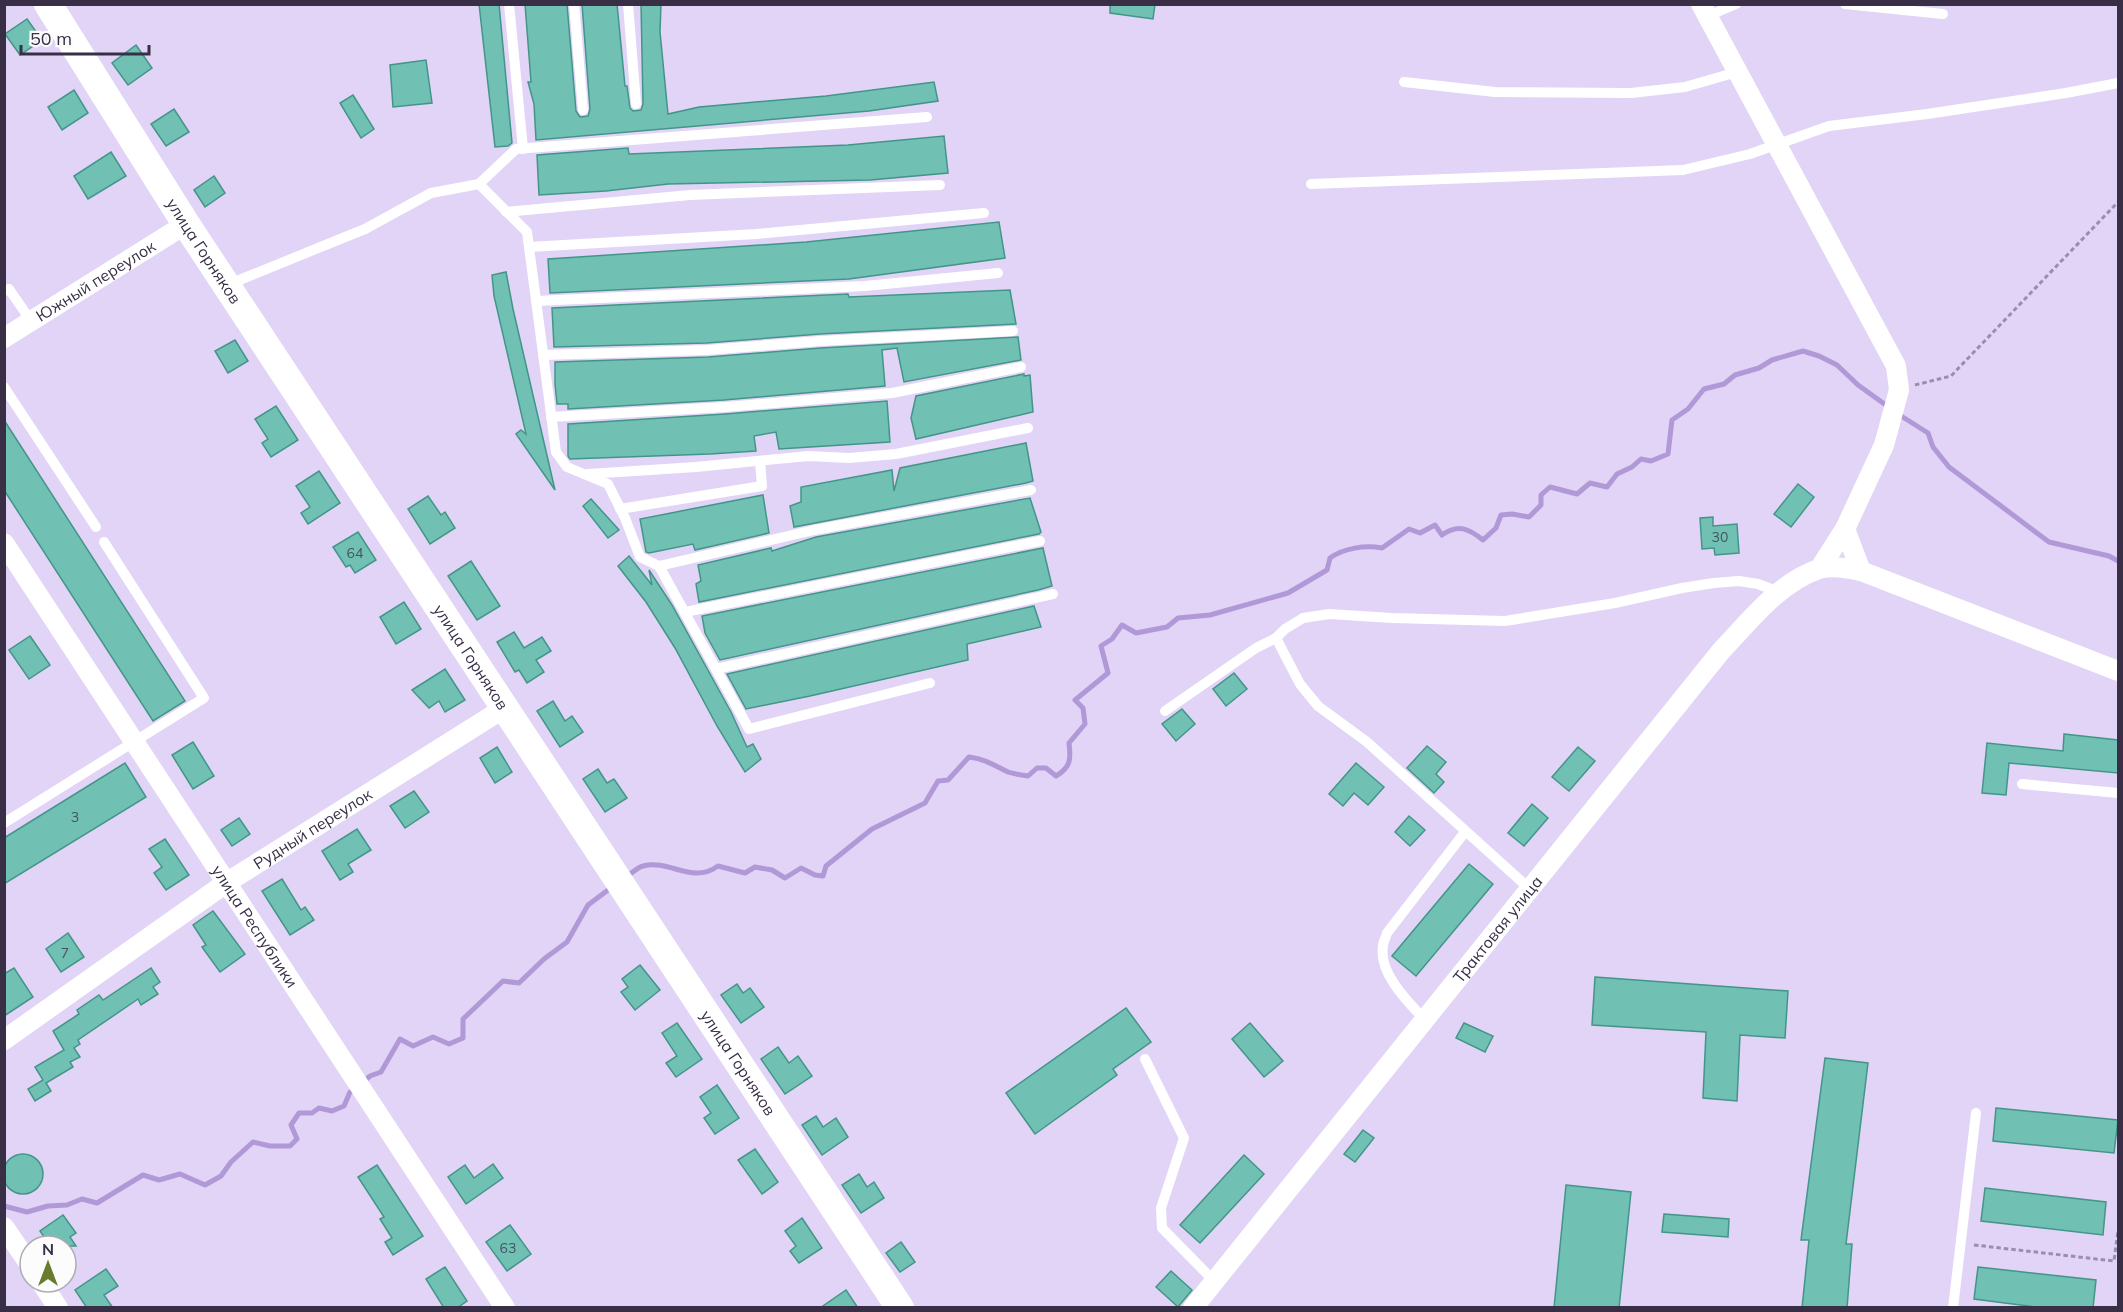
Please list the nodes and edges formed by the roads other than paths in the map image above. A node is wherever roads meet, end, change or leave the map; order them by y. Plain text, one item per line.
1 (48, 4) edge
2 (508, 4) edge
3 (574, 4) edge
4 (628, 4) edge
5 (1736, 4) edge
6 (1845, 4) edge
7 (1705, 10) edge
8 (1943, 14) dead end
9 (1737, 72) junction
10 (1404, 82) dead end
11 (2118, 83) edge
12 (636, 104) dead end
13 (583, 110) dead end
14 (927, 117) dead end
15 (1775, 144) junction
16 (524, 149) junction
17 (479, 184) junction
18 (1311, 184) dead end
19 (940, 185) dead end
20 (506, 212) junction
21 (984, 213) dead end
22 (186, 224) junction
23 (529, 247) junction
24 (998, 273) dead end
25 (226, 285) junction
26 (4, 291) edge
27 (536, 301) junction
28 (31, 321) junction
29 (1013, 330) dead end
30 (4, 338) edge
31 (543, 356) junction
32 (1021, 367) dead end
33 (4, 387) edge
34 (551, 417) junction
35 (1028, 428) dead end
36 (760, 461) junction
37 (585, 475) junction
38 (1031, 490) dead end
39 (620, 509) junction
40 (96, 527) dead end
41 (1845, 529) junction
42 (1040, 541) dead end
43 (104, 542) dead end
44 (4, 543) edge
45 (659, 566) junction
46 (1820, 568) junction
47 (1861, 571) junction
48 (1779, 592) junction
49 (1053, 594) dead end
50 (685, 612) junction
51 (1276, 638) junction
52 (716, 669) junction
53 (2118, 670) edge
54 (930, 683) dead end
55 (506, 707) junction
56 (1165, 711) dead end
57 (135, 743) junction
58 (2022, 784) dead end
59 (2118, 793) edge
60 (4, 823) edge
61 (1465, 832) junction
62 (226, 883) junction
63 (1530, 889) junction
64 (1425, 1020) junction
65 (4, 1040) edge
66 (1145, 1059) dead end
67 (1976, 1113) dead end
68 (4, 1227) edge
69 (18, 1247) edge
70 (1215, 1282) junction
71 (49, 1294) edge
72 (58, 1308) edge
73 (505, 1308) edge
74 (900, 1308) edge
75 (1192, 1308) edge
76 (1953, 1308) edge

1 - 22 street, улица Горняков
2 - 16 lane
3 - 13 lane
4 - 12 lane
5 - 7 lane
6 - 8 lane
7 - 9 street
9 - 10 lane
9 - 15 street
11 - 15 lane
14 - 16 lane
15 - 18 lane
15 - 41 street
16 - 17 lane
17 - 20 lane
17 - 25 lane
19 - 20 lane
20 - 23 lane
21 - 23 lane
22 - 25 street, улица Горняков
22 - 28 street, Южный переулок
23 - 27 lane
24 - 27 lane
25 - 55 street, улица Горняков
26 - 28 lane
27 - 31 lane
28 - 30 street, Южный переулок
29 - 31 lane
31 - 34 lane
32 - 34 lane
33 - 40 lane
34 - 37 lane
35 - 36 lane
36 - 37 lane
36 - 39 lane
37 - 39 lane
38 - 45 lane
39 - 45 lane
41 - 46 street
41 - 47 street
42 - 50 lane
43 - 57 lane
44 - 57 street, улица Республики
45 - 50 lane
46 - 47 street
46 - 48 street, Трактовая улица
47 - 53 street
48 - 51 lane
48 - 63 street, Трактовая улица
49 - 52 lane
50 - 52 lane
51 - 56 lane
51 - 61 lane
52 - 54 lane
55 - 62 street, Рудный переулок
55 - 74 street, улица Горняков
57 - 60 lane
57 - 62 street, улица Республики
58 - 59 lane
61 - 63 lane
61 - 64 lane
62 - 65 street, Рудный переулок
62 - 73 street, улица Республики
63 - 64 street, Трактовая улица
64 - 70 street, Трактовая улица
66 - 70 lane
67 - 76 lane
68 - 69 street
70 - 75 street, Трактовая улица
71 - 72 street

